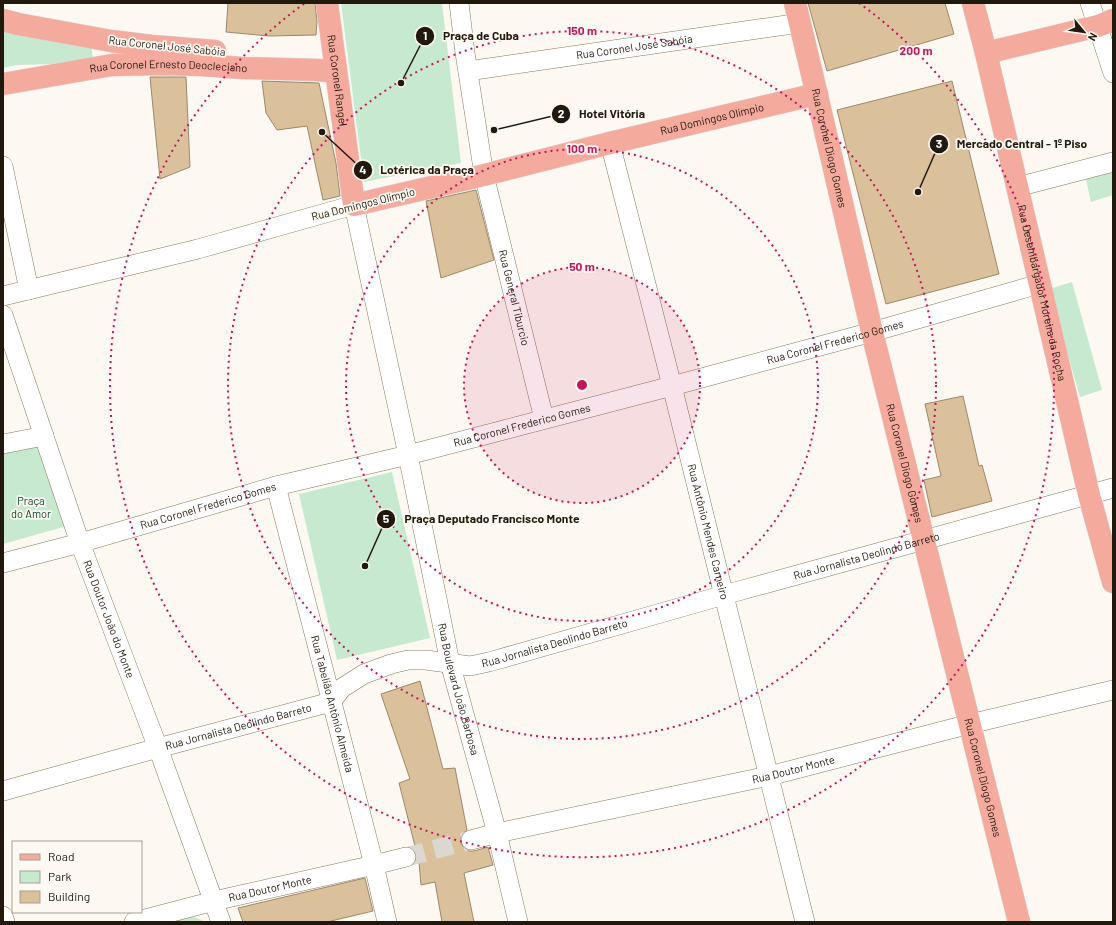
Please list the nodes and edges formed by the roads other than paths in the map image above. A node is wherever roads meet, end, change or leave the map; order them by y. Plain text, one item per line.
1 (327, 3) edge
2 (458, 3) edge
3 (973, 3) edge
4 (1090, 3) edge
5 (797, 13) edge
6 (3, 20) edge
7 (1105, 23) edge
8 (986, 53) junction
9 (335, 64) junction
10 (468, 71) junction
11 (1113, 73) edge
12 (3, 84) edge
13 (817, 94) junction
14 (610, 143) junction
15 (1113, 162) edge
16 (3, 166) edge
17 (484, 175) junction
18 (1017, 187) junction
19 (354, 205) junction
20 (1039, 284) junction
21 (29, 290) junction
22 (3, 296) edge
23 (3, 315) edge
24 (872, 332) junction
25 (672, 386) junction
26 (544, 419) junction
27 (44, 436) junction
28 (3, 444) edge
29 (408, 455) junction
30 (276, 486) junction
31 (1113, 488) edge
32 (1089, 495) junction
33 (924, 540) junction
34 (80, 543) junction
35 (3, 563) edge
36 (1113, 582) edge
37 (724, 595) junction
38 (450, 663) junction
39 (1113, 690) edge
40 (331, 702) junction
41 (970, 724) junction
42 (158, 748) junction
43 (769, 776) junction
44 (3, 791) edge
45 (497, 833) junction
46 (472, 840) tunnel mouth
47 (406, 857) tunnel mouth
48 (374, 865) junction
49 (214, 902) junction
50 (3, 916) edge
51 (5, 922) edge
52 (134, 922) edge
53 (221, 922) edge
54 (387, 922) edge
55 (518, 922) edge
56 (805, 922) edge
57 (1019, 922) edge

1 - 9 main road, Rua Coronel Rangel
2 - 10 street, Rua General Tiburcio
3 - 8 main road, Rua Desembargador Moreira da Rocha
4 - 7 street
5 - 10 street, Rua Coronel José Sabóia
5 - 13 main road, Rua Coronel Diogo Gomes
6 - 9 main road, Rua Coronel José Sabóia
7 - 8 main road
7 - 11 street
8 - 18 main road, Rua Desembargador Moreira da Rocha
9 - 12 main road, Rua Coronel Ernesto Deocleciano
9 - 19 main road, Rua Coronel Rangel
10 - 17 street, Rua General Tiburcio
13 - 14 main road, Rua Domingos Olímpio
13 - 24 main road, Rua Coronel Diogo Gomes
14 - 17 main road, Rua Domingos Olímpio
14 - 25 street, Rua Antônio Mendes Carneiro
15 - 18 street
16 - 21 street
17 - 19 main road, Rua Domingos Olímpio
17 - 26 street, Rua General Tiburcio
18 - 20 main road, Rua Desembargador Moreira da Rocha
19 - 21 street, Rua Domingos Olímpio
19 - 29 street, Rua Boulevard João Barbosa
20 - 24 street, Rua Coronel Frederico Gomes
20 - 32 main road, Rua Desembargador Moreira da Rocha
21 - 22 street, Rua Domingos Olímpio
23 - 27 street, Rua Doutor João do Monte
24 - 25 street, Rua Coronel Frederico Gomes
24 - 33 main road, Rua Coronel Diogo Gomes
25 - 26 street, Rua Coronel Frederico Gomes
25 - 37 street, Rua Antônio Mendes Carneiro
26 - 29 street, Rua Coronel Frederico Gomes
27 - 28 street
27 - 34 street, Rua Doutor João do Monte
29 - 30 street, Rua Coronel Frederico Gomes
29 - 38 street, Rua Boulevard João Barbosa
30 - 34 street, Rua Coronel Frederico Gomes
30 - 40 street, Rua Tabelião Antônio Almeida
31 - 32 street, Rua Jornalista Deolindo Barreto
32 - 33 street, Rua Jornalista Deolindo Barreto
32 - 36 main road, Rua Desembargador Moreira da Rocha
33 - 37 street, Rua Jornalista Deolindo Barreto
33 - 41 main road, Rua Coronel Diogo Gomes
34 - 35 street, Rua Coronel Frederico Gomes
34 - 42 street, Rua Doutor João do Monte
37 - 38 street, Rua Jornalista Deolindo Barreto
37 - 43 street, Rua Antônio Mendes Carneiro
38 - 40 street, Rua Jornalista Deolindo Barreto
38 - 45 street, Rua Boulevard João Barbosa
39 - 41 street, Rua Doutor Monte
40 - 42 street, Rua Jornalista Deolindo Barreto
40 - 48 street, Rua Tabelião Antônio Almeida
41 - 43 street, Rua Doutor Monte
41 - 57 main road, Rua Coronel Diogo Gomes
42 - 44 street, Rua Jornalista Deolindo Barreto
42 - 49 street, Rua Doutor João do Monte
43 - 45 street, Rua Doutor Monte
43 - 56 street, Rua Antônio Mendes Carneiro
45 - 46 street, Rua Doutor Monte
45 - 55 street, Rua Boulevard João Barbosa
47 - 48 street, Rua Doutor Monte
48 - 49 street, Rua Doutor Monte
48 - 54 street, Rua Tabelião Antônio Almeida
49 - 52 street, Rua Doutor Monte
49 - 53 street, Rua Doutor João do Monte
50 - 51 street

